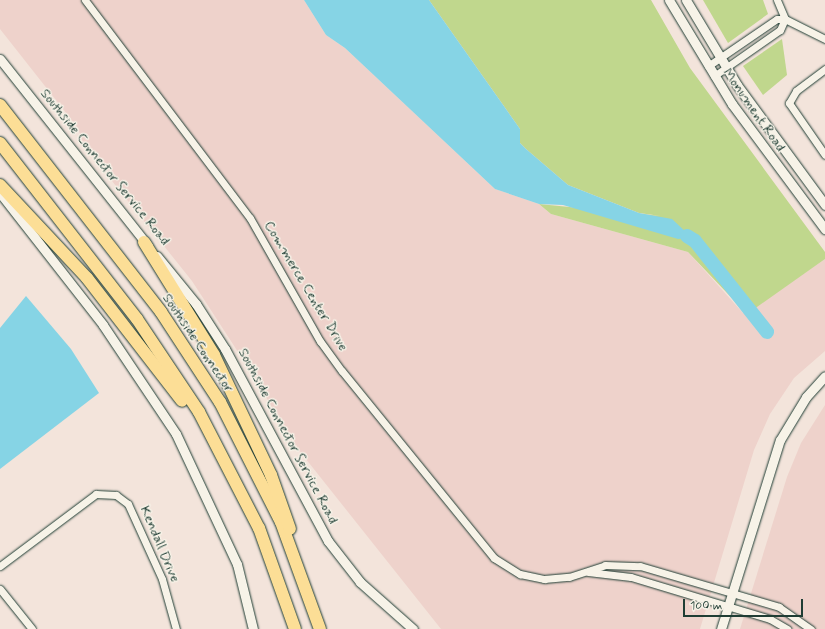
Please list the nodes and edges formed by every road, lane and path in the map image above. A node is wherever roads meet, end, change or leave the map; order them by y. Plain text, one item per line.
1 (85, 0) edge
2 (669, 0) edge
3 (686, 0) edge
4 (777, 0) edge
5 (785, 19) junction
6 (751, 37) junction
7 (825, 39) edge
8 (758, 46) junction
9 (721, 58) junction
10 (0, 59) edge
11 (708, 66) junction
12 (727, 68) junction
13 (825, 69) edge
14 (714, 76) junction
15 (0, 104) edge
16 (0, 143) edge
17 (825, 155) edge
18 (0, 185) edge
19 (0, 192) edge
20 (825, 204) edge
21 (825, 229) edge
22 (144, 242) junction
23 (825, 376) edge
24 (271, 560) junction
25 (0, 566) edge
26 (300, 571) junction
27 (588, 572) junction
28 (0, 589) edge
29 (732, 594) junction
30 (728, 607) junction
31 (32, 629) edge
32 (176, 629) edge
33 (253, 629) edge
34 (295, 629) edge
35 (320, 629) edge
36 (413, 629) edge
37 (721, 629) edge
38 (787, 629) edge
39 (811, 629) edge

1 - 27 street, Commerce Center Drive
2 - 11 street, Monument Road
3 - 9 street, Monument Road
4 - 5 street
5 - 6 street
5 - 7 street
5 - 8 street
6 - 8 street
6 - 9 street
8 - 12 street
9 - 11 street
9 - 12 street, Monument Road
10 - 22 street, Southside Connector Service Road
11 - 14 street, Monument Road
12 - 14 street
12 - 20 street, Monument Road
13 - 17 street
14 - 21 street, Monument Road
15 - 26 highway, Southside Connector
16 - 24 highway
18 - 24 highway
19 - 33 street
22 - 26 highway
22 - 36 street, Southside Connector Service Road
23 - 29 street
24 - 34 highway
25 - 32 street, Kendall Drive
26 - 35 highway, Southside Connector
27 - 29 street, Commerce Center Drive
27 - 30 street, Commerce Center Drive
28 - 31 street
29 - 30 street
29 - 39 street, Commerce Center Drive
30 - 37 street
30 - 38 street, Commerce Center Drive

